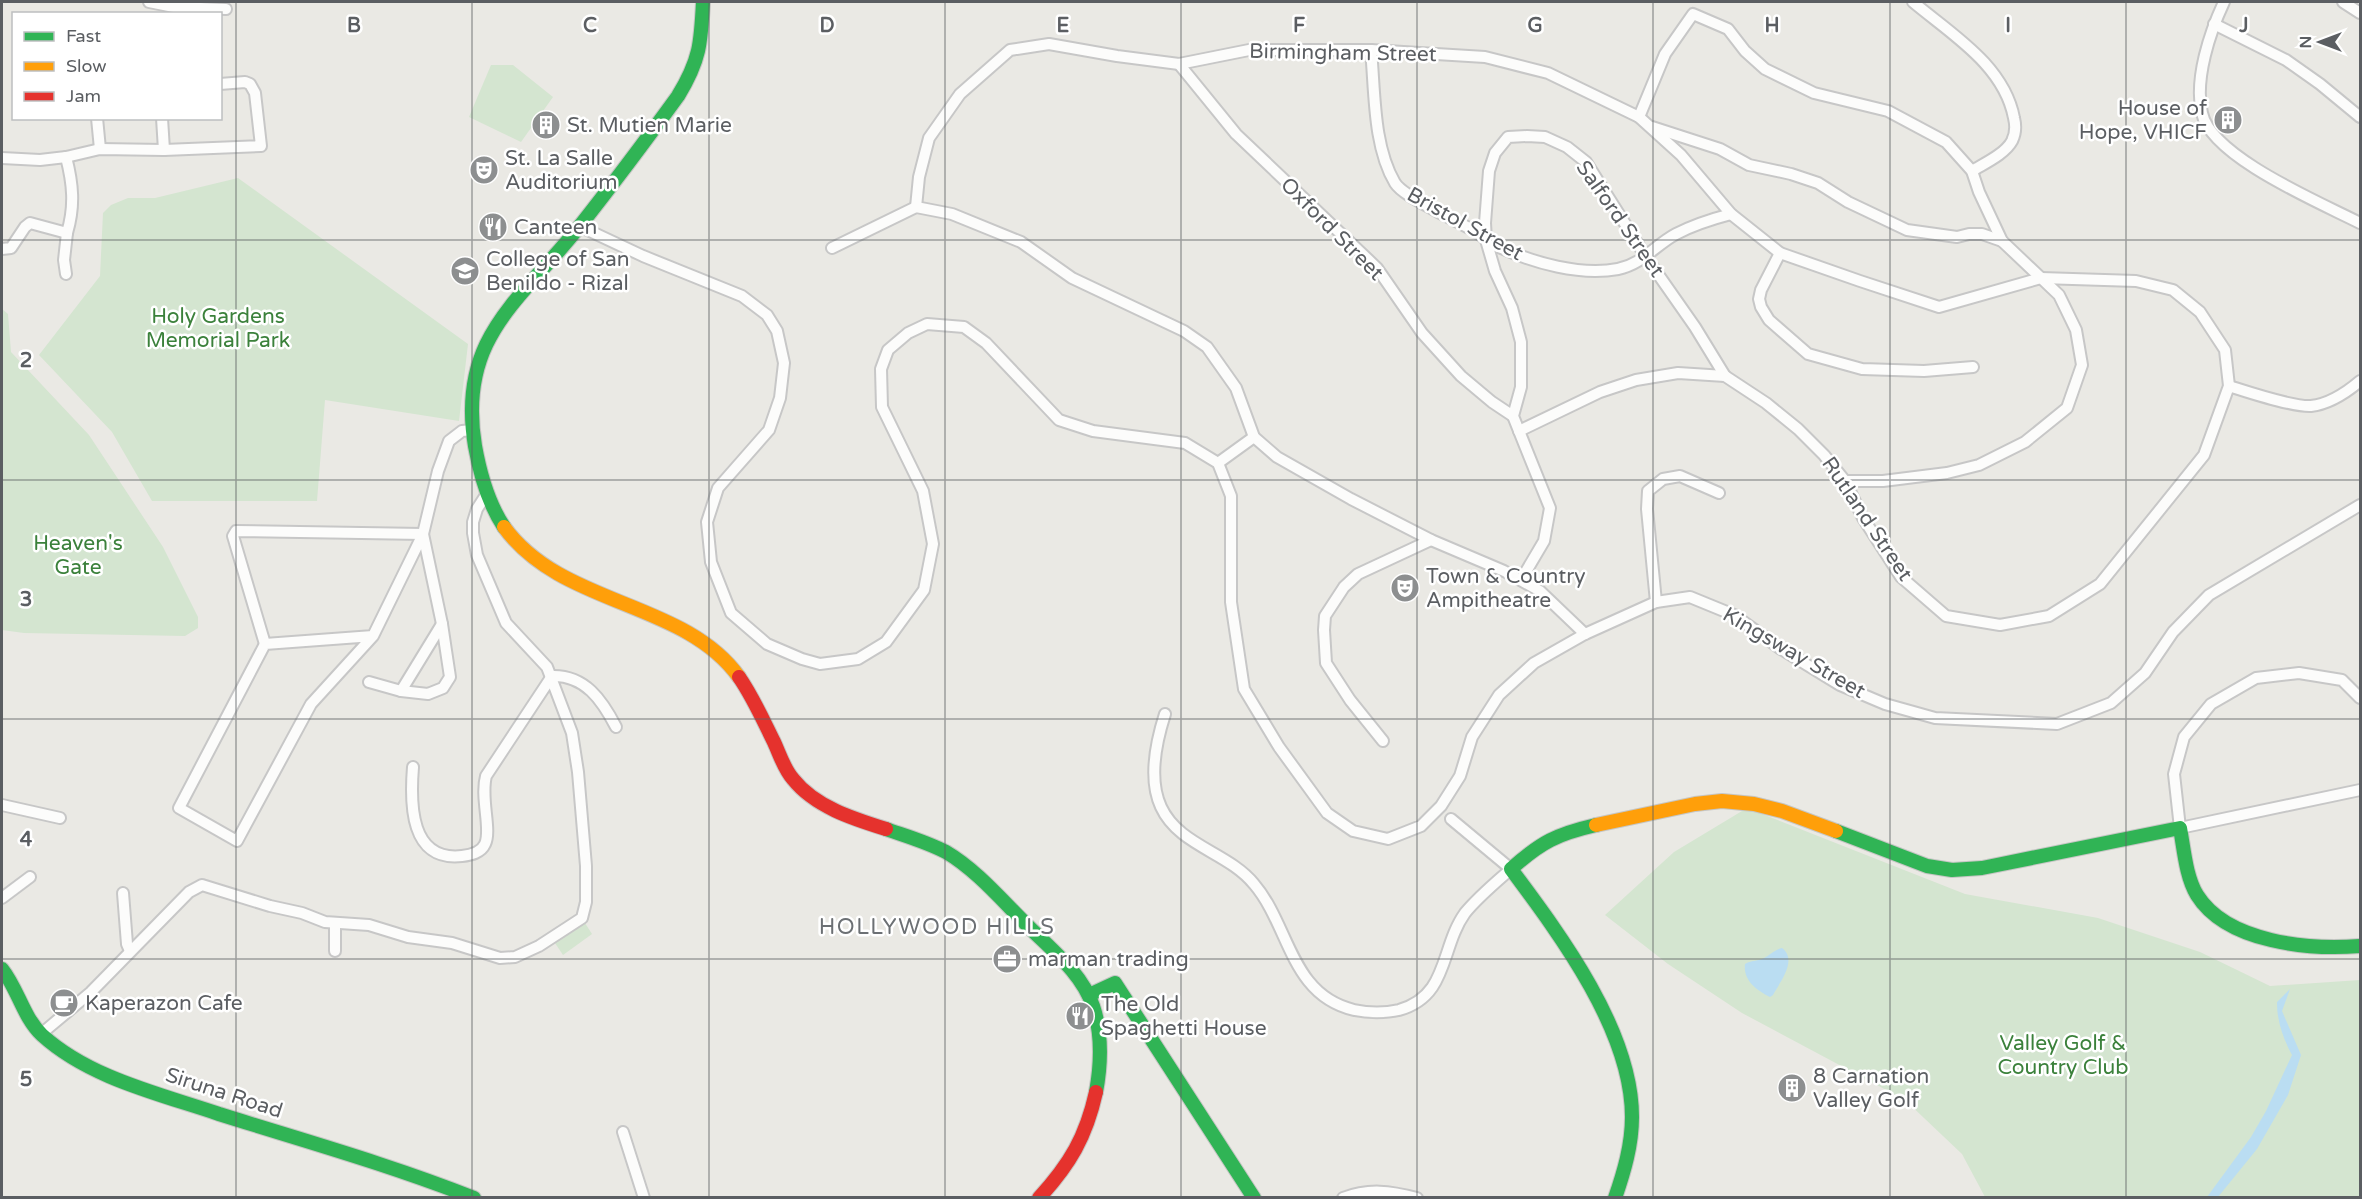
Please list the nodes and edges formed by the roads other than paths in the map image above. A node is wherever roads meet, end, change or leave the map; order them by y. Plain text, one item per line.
1 (149, 2) edge
2 (703, 2) edge
3 (1913, 2) edge
4 (2224, 2) edge
5 (2343, 2) edge
6 (226, 9) dead end
7 (2361, 13) edge
8 (2214, 24) junction
9 (1371, 50) junction
10 (1179, 64) junction
11 (222, 84) edge
12 (1639, 117) junction
13 (2361, 117) edge
14 (97, 120) edge
15 (162, 120) edge
16 (1649, 126) junction
17 (100, 149) junction
18 (164, 150) junction
19 (66, 157) junction
20 (2, 158) edge
21 (1972, 171) junction
22 (916, 207) junction
23 (1731, 214) junction
24 (2361, 223) edge
25 (579, 226) junction
26 (67, 233) junction
27 (1486, 240) junction
28 (2002, 241) junction
29 (832, 248) dead end
30 (2, 249) edge
31 (1780, 253) junction
32 (1646, 257) junction
33 (66, 274) dead end
34 (2041, 278) junction
35 (1974, 367) dead end
36 (1725, 376) junction
37 (2361, 381) edge
38 (2229, 386) junction
39 (1513, 416) junction
40 (472, 430) junction
41 (1519, 431) junction
42 (1254, 437) junction
43 (1218, 463) junction
44 (1845, 481) junction
45 (1719, 492) dead end
46 (486, 495) junction
47 (2361, 505) edge
48 (423, 534) junction
49 (1431, 540) junction
50 (1521, 580) junction
51 (1656, 602) junction
52 (442, 624) junction
53 (1585, 634) junction
54 (373, 636) junction
55 (265, 644) junction
56 (552, 676) junction
57 (369, 682) dead end
58 (401, 691) junction
59 (2361, 698) edge
60 (1165, 714) dead end
61 (616, 727) dead end
62 (1383, 741) dead end
63 (413, 768) dead end
64 (2361, 790) edge
65 (2, 805) edge
66 (60, 818) dead end
67 (1451, 819) dead end
68 (2180, 828) junction
69 (1511, 869) junction
70 (30, 877) dead end
71 (123, 892) dead end
72 (2, 898) edge
73 (334, 923) junction
74 (2361, 946) edge
75 (130, 951) junction
76 (335, 951) dead end
77 (2, 969) edge
78 (1089, 995) junction
79 (41, 1034) junction
80 (623, 1132) dead end
81 (474, 1197) edge
82 (644, 1197) edge
83 (1039, 1197) edge
84 (1254, 1197) edge
85 (1343, 1197) edge
86 (1417, 1197) edge
87 (1615, 1197) edge

1 - 6 street
2 - 25 street
3 - 21 street
4 - 8 street
5 - 7 street
8 - 13 street
8 - 24 street
9 - 10 street, Birmingham Street
9 - 12 street, Birmingham Street
9 - 27 street, Bristol Street
10 - 22 street, Birmingham Street
10 - 39 street, Oxford Street
11 - 18 street
12 - 16 street, Birmingham Street
12 - 21 street
14 - 17 street
15 - 18 street
16 - 23 street, Birmingham Street
16 - 28 street
17 - 18 street
17 - 19 street
19 - 20 street
19 - 26 street
21 - 28 street
22 - 29 street
22 - 42 street
23 - 31 street, Birmingham Street
23 - 32 street, Bristol Street
25 - 40 street
25 - 43 street
26 - 30 street
26 - 33 street
27 - 32 street, Bristol Street
27 - 32 street, Salford Street
27 - 39 street, Salford Street
28 - 34 street
31 - 34 street, Birmingham Street
31 - 35 street
32 - 36 street, Salford Street
34 - 38 street
34 - 44 street
36 - 41 street, Rutland Street
36 - 44 street, Rutland Street
37 - 38 street
38 - 44 street, Rutland Street
39 - 41 street
40 - 46 street
40 - 48 street
41 - 50 street
42 - 43 street
42 - 49 street
43 - 53 street, Kingsway Street
45 - 51 street
46 - 56 street
46 - 78 street
47 - 51 street, Kingsway Street
48 - 52 street
48 - 54 street
48 - 55 street
49 - 50 street
49 - 62 street
50 - 53 street
51 - 53 street, Kingsway Street
52 - 58 street
52 - 58 street
54 - 55 street
54 - 55 street
56 - 61 street
56 - 63 street
56 - 73 street
57 - 58 street
59 - 68 street
60 - 69 street
64 - 68 street
65 - 66 street
67 - 69 street
68 - 69 street
68 - 74 street
69 - 87 street
70 - 72 street
71 - 75 street
73 - 75 street
73 - 76 street
75 - 79 street
77 - 79 street, Siruna Road
78 - 83 street
78 - 84 street
79 - 81 street, Siruna Road
80 - 82 street
85 - 86 street

